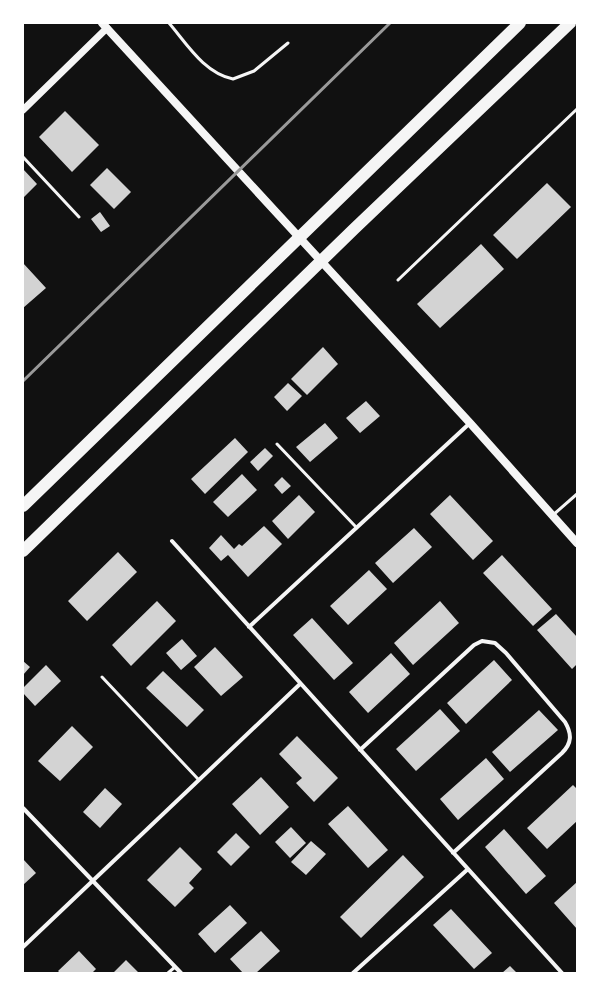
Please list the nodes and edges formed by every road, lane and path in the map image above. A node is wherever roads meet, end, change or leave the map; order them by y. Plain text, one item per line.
1 (169, 23) edge
2 (520, 23) edge
3 (570, 23) edge
4 (104, 26) edge
5 (288, 43) dead end
6 (577, 109) edge
7 (23, 110) edge
8 (23, 157) edge
9 (79, 217) dead end
10 (398, 280) dead end
11 (470, 423) junction
12 (277, 444) dead end
13 (577, 494) edge
14 (23, 506) edge
15 (553, 515) junction
16 (356, 527) junction
17 (172, 541) dead end
18 (577, 543) edge
19 (23, 551) edge
20 (248, 626) junction
21 (102, 677) dead end
22 (300, 684) junction
23 (360, 750) junction
24 (198, 779) junction
25 (23, 808) edge
26 (454, 853) junction
27 (468, 869) junction
28 (91, 880) junction
29 (23, 946) edge
30 (175, 967) junction
31 (168, 973) edge
32 (181, 973) edge
33 (353, 973) edge
34 (562, 973) edge

1 - 5 lane
2 - 14 highway
3 - 19 highway
4 - 7 street
4 - 11 main road
6 - 10 lane
8 - 9 lane
11 - 15 main road
11 - 16 street
12 - 16 lane
13 - 15 lane
15 - 18 main road
16 - 20 street
17 - 20 street
20 - 22 street
21 - 24 lane
22 - 23 street
22 - 24 street
23 - 26 street
23 - 26 street
24 - 28 street
25 - 28 street
26 - 27 street
27 - 33 street
27 - 34 street
28 - 29 street
28 - 30 street
30 - 31 lane
30 - 32 street

